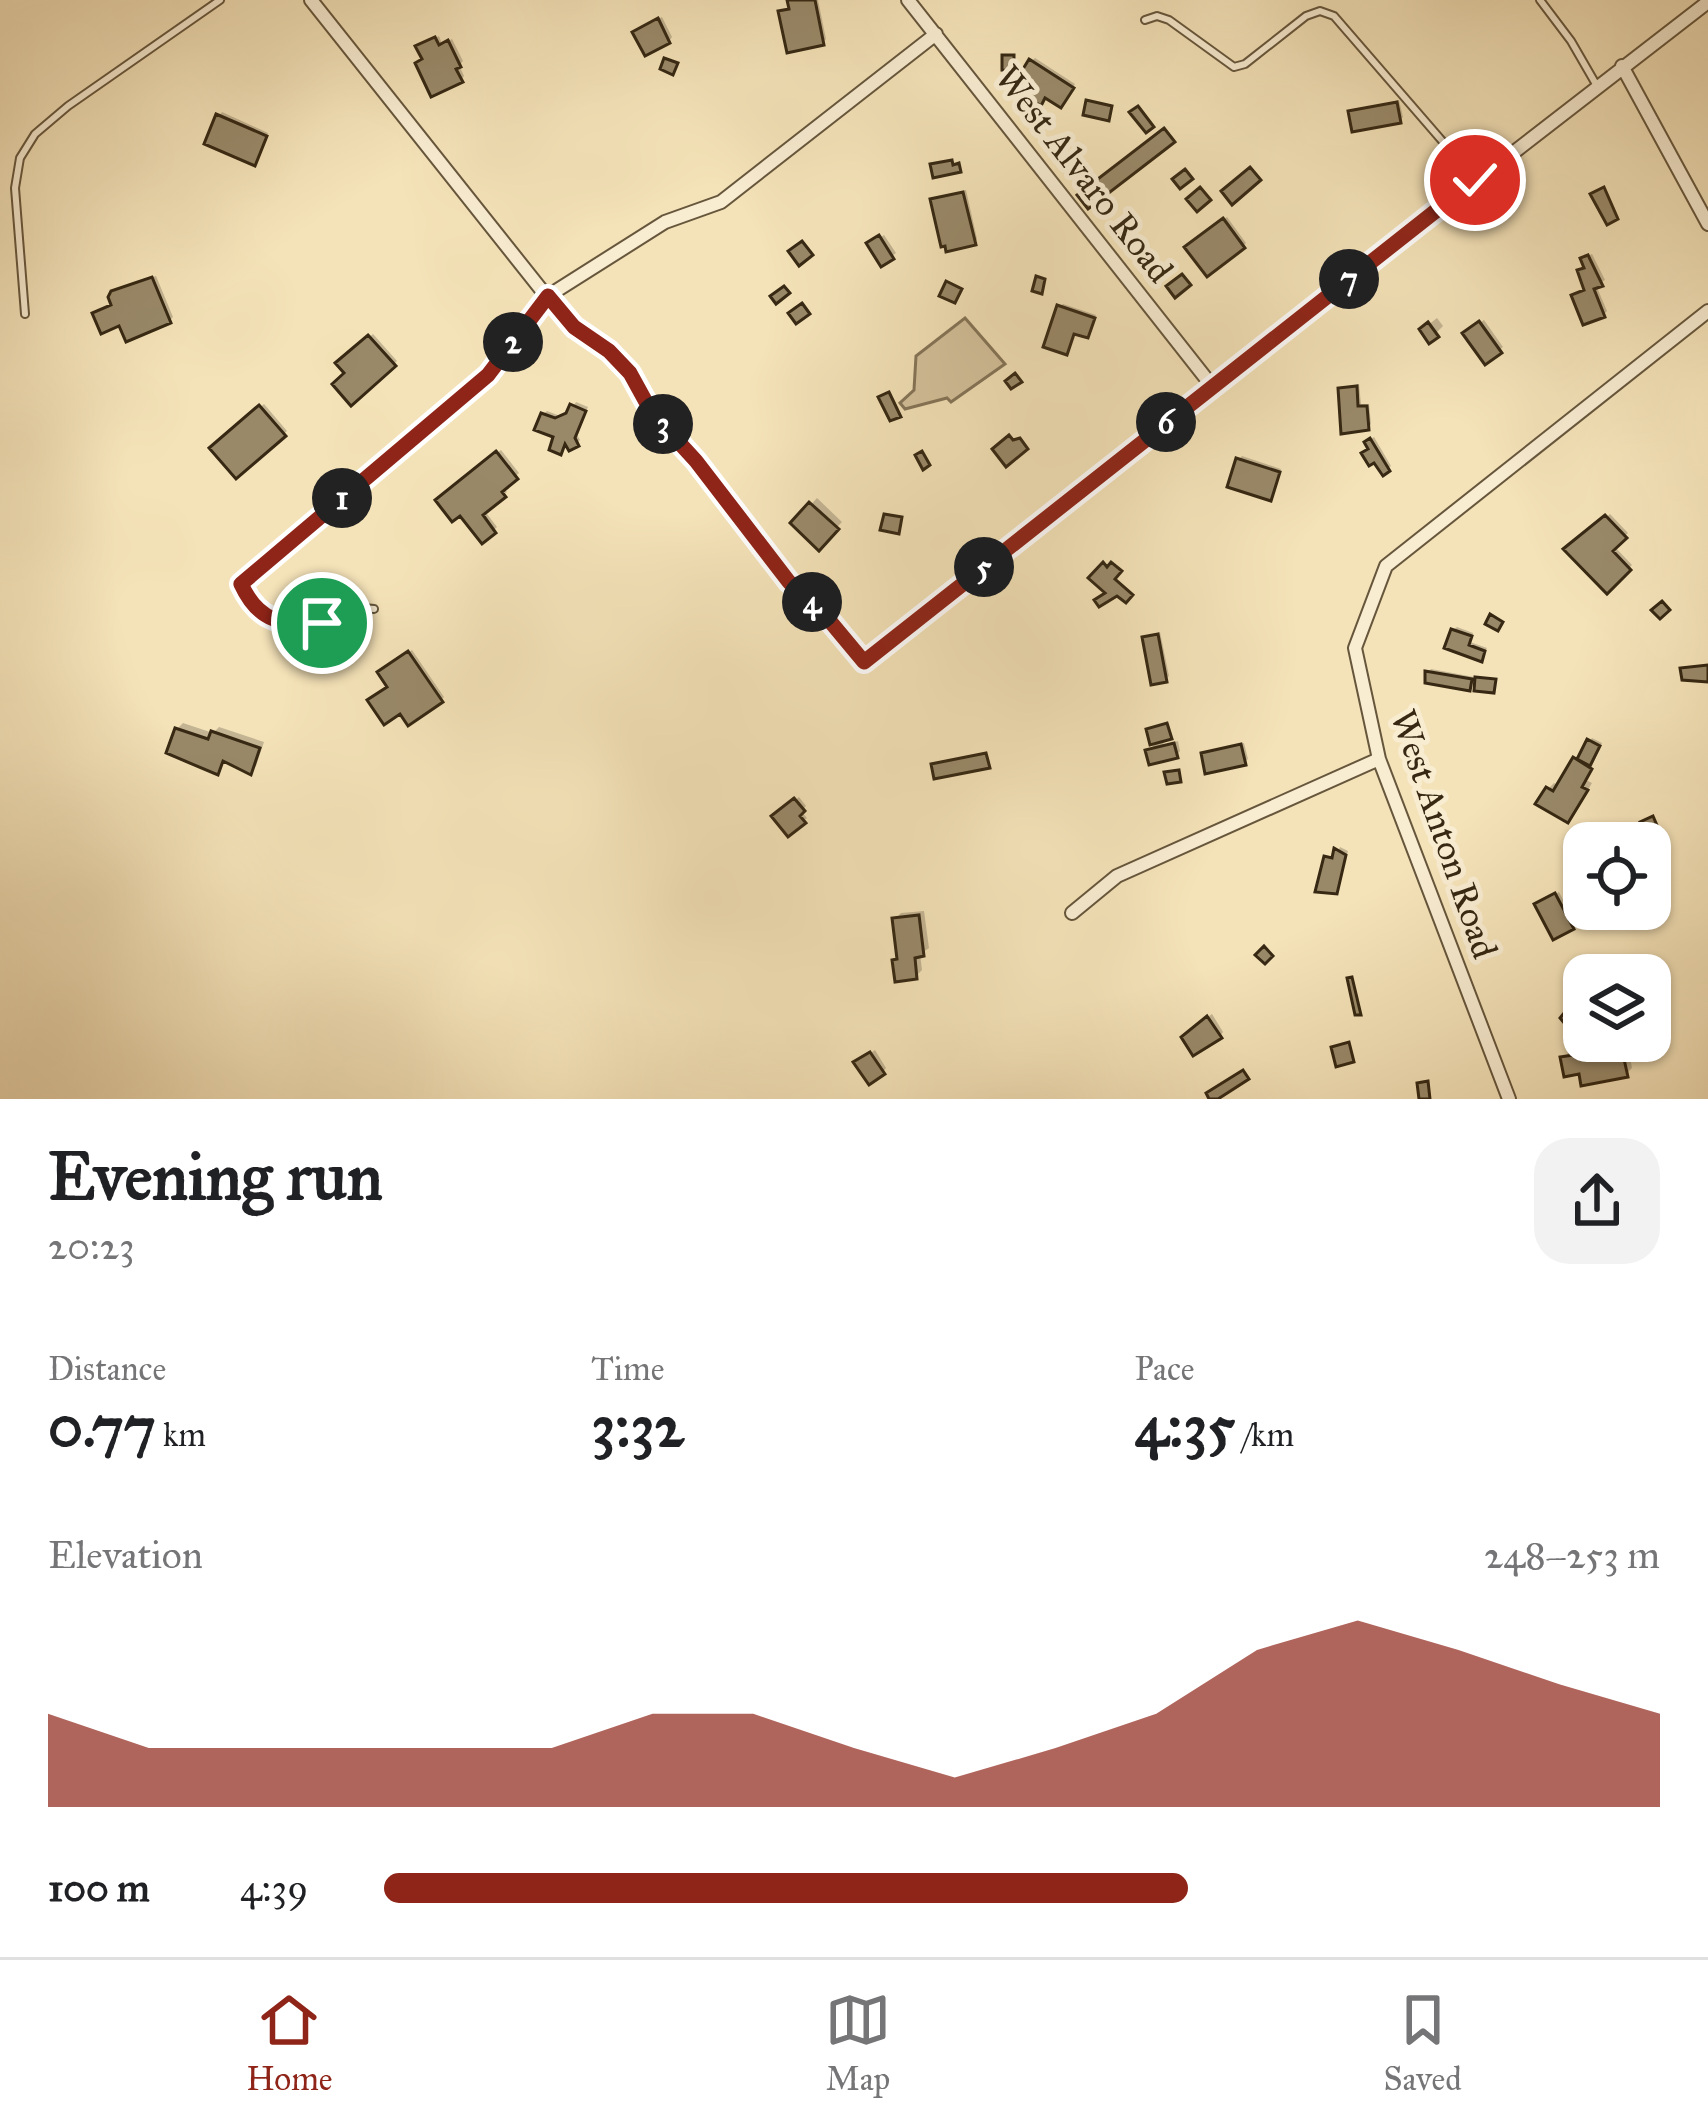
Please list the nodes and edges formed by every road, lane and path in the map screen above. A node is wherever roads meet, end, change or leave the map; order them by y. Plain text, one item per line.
1 (220, 0) edge
2 (311, 0) edge
3 (908, 0) edge
4 (1540, 0) edge
5 (1708, 2) edge
6 (1145, 20) dead end
7 (936, 34) junction
8 (1622, 66) junction
9 (1597, 86) junction
10 (1475, 180) junction
11 (1708, 224) edge
12 (548, 296) junction
13 (1708, 311) edge
14 (25, 314) dead end
15 (1212, 386) junction
16 (241, 584) joint
17 (374, 609) dead end
18 (1378, 759) junction
19 (1072, 913) dead end
20 (1509, 1099) edge

1 - 14 lane
2 - 12 street
3 - 7 street, West Alvaro Road
4 - 9 lane
5 - 8 street
6 - 10 lane
7 - 12 street
7 - 15 street, West Alvaro Road
8 - 9 street
8 - 11 street
9 - 10 street
10 - 15 street
12 - 15 street
12 - 16 street
13 - 18 street, West Anton Road
16 - 17 lane
18 - 19 street
18 - 20 street, West Anton Road

